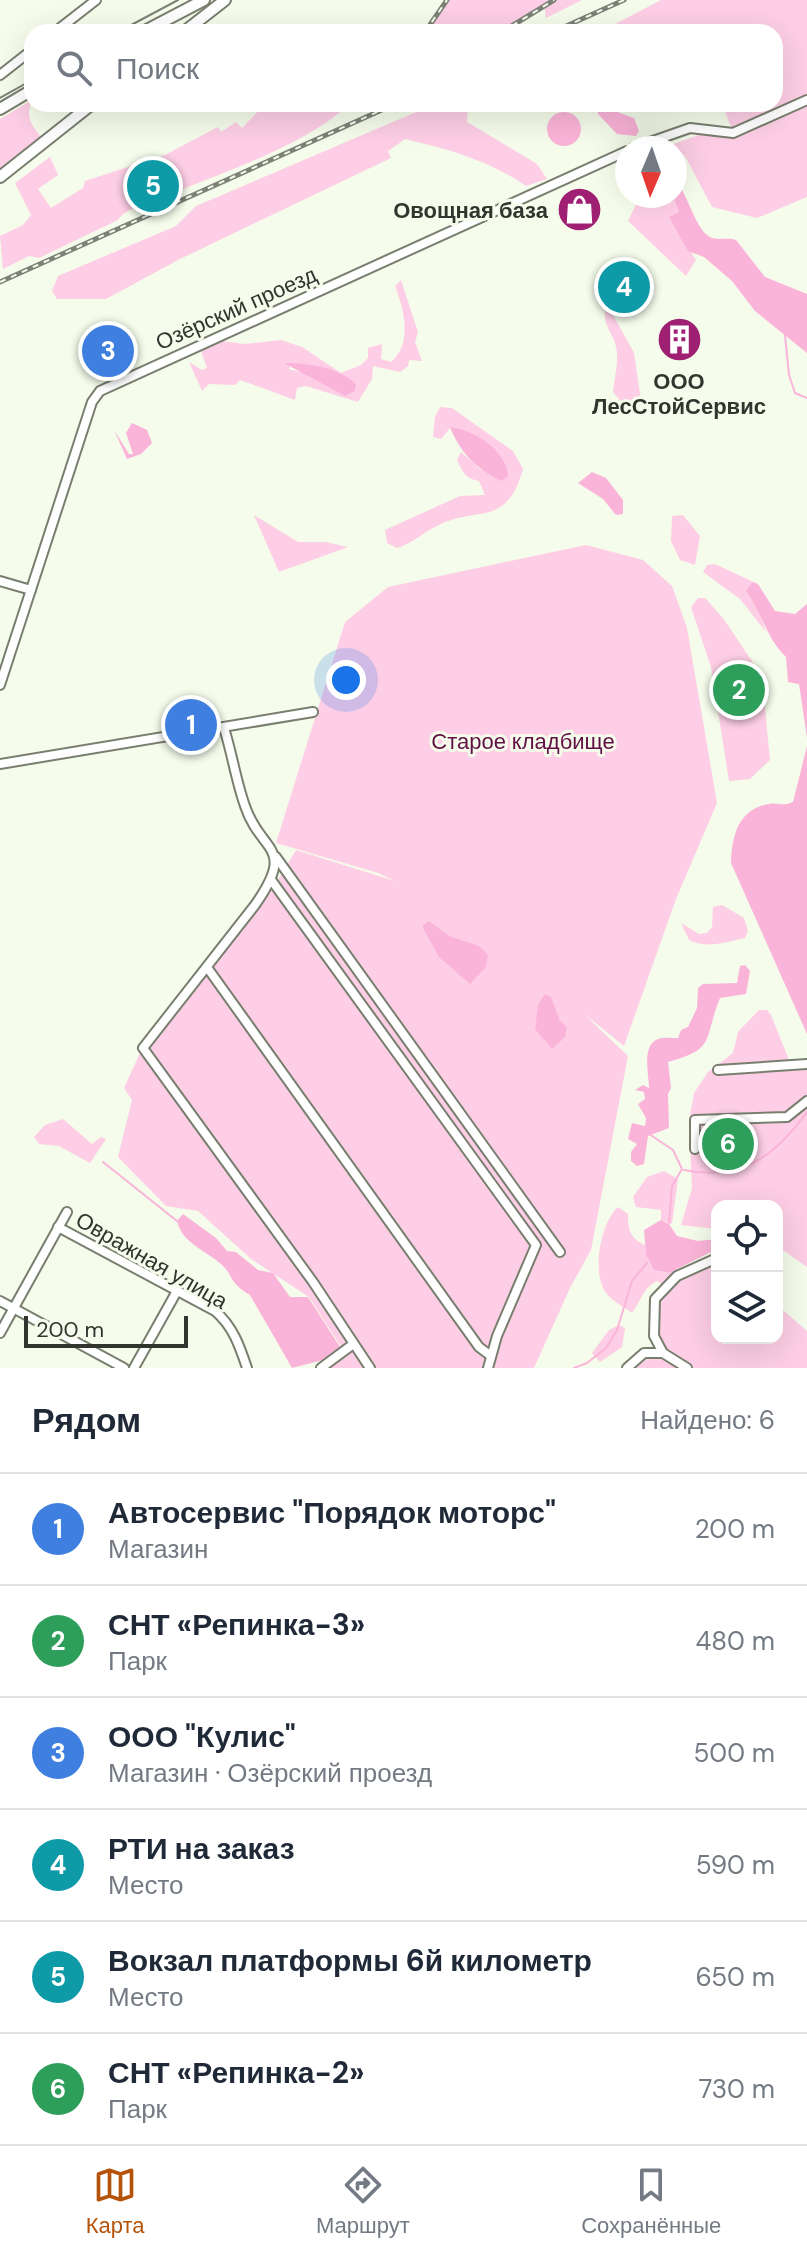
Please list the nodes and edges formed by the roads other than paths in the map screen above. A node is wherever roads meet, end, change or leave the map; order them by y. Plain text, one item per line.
1 (96, 0) edge
2 (204, 0) edge
3 (225, 0) edge
4 (65, 24) edge
5 (158, 24) edge
6 (195, 24) edge
7 (24, 56) edge
8 (0, 75) edge
9 (24, 95) edge
10 (807, 100) edge
11 (0, 109) edge
12 (783, 111) edge
13 (82, 112) edge
14 (780, 112) edge
15 (662, 136) edge
16 (615, 156) edge
17 (0, 177) edge
18 (0, 581) edge
19 (31, 590) junction
20 (0, 685) edge
21 (313, 712) dead end
22 (224, 728) junction
23 (0, 764) edge
24 (273, 851) junction
25 (272, 881) junction
26 (209, 970) dead end
27 (807, 1064) edge
28 (718, 1070) dead end
29 (807, 1101) edge
30 (695, 1149) dead end
31 (67, 1212) dead end
32 (58, 1227) junction
33 (560, 1252) dead end
34 (711, 1261) edge
35 (177, 1291) junction
36 (0, 1301) edge
37 (13, 1308) junction
38 (0, 1333) edge
39 (352, 1345) junction
40 (663, 1353) junction
41 (491, 1356) junction
42 (124, 1368) edge
43 (134, 1368) edge
44 (247, 1368) edge
45 (321, 1368) edge
46 (370, 1368) edge
47 (488, 1368) edge
48 (627, 1368) edge
49 (687, 1368) edge

1 - 4 street
2 - 5 main road
3 - 6 main road
7 - 8 street
9 - 11 main road
10 - 12 street
13 - 17 main road
14 - 15 street
16 - 19 street, Озёрский проезд
18 - 19 street
19 - 20 street, Озёрский проезд
21 - 22 street
22 - 23 street
22 - 24 street
24 - 25 street
24 - 33 street
25 - 39 street
25 - 41 street
26 - 41 street
27 - 28 street
29 - 30 street
31 - 32 street
32 - 35 street, Овражная улица
32 - 37 street
34 - 40 street
35 - 43 street
35 - 44 street, Овражная улица
36 - 37 street
37 - 38 street
37 - 42 street
39 - 45 street
39 - 46 street
40 - 48 street
40 - 49 street
41 - 47 street

